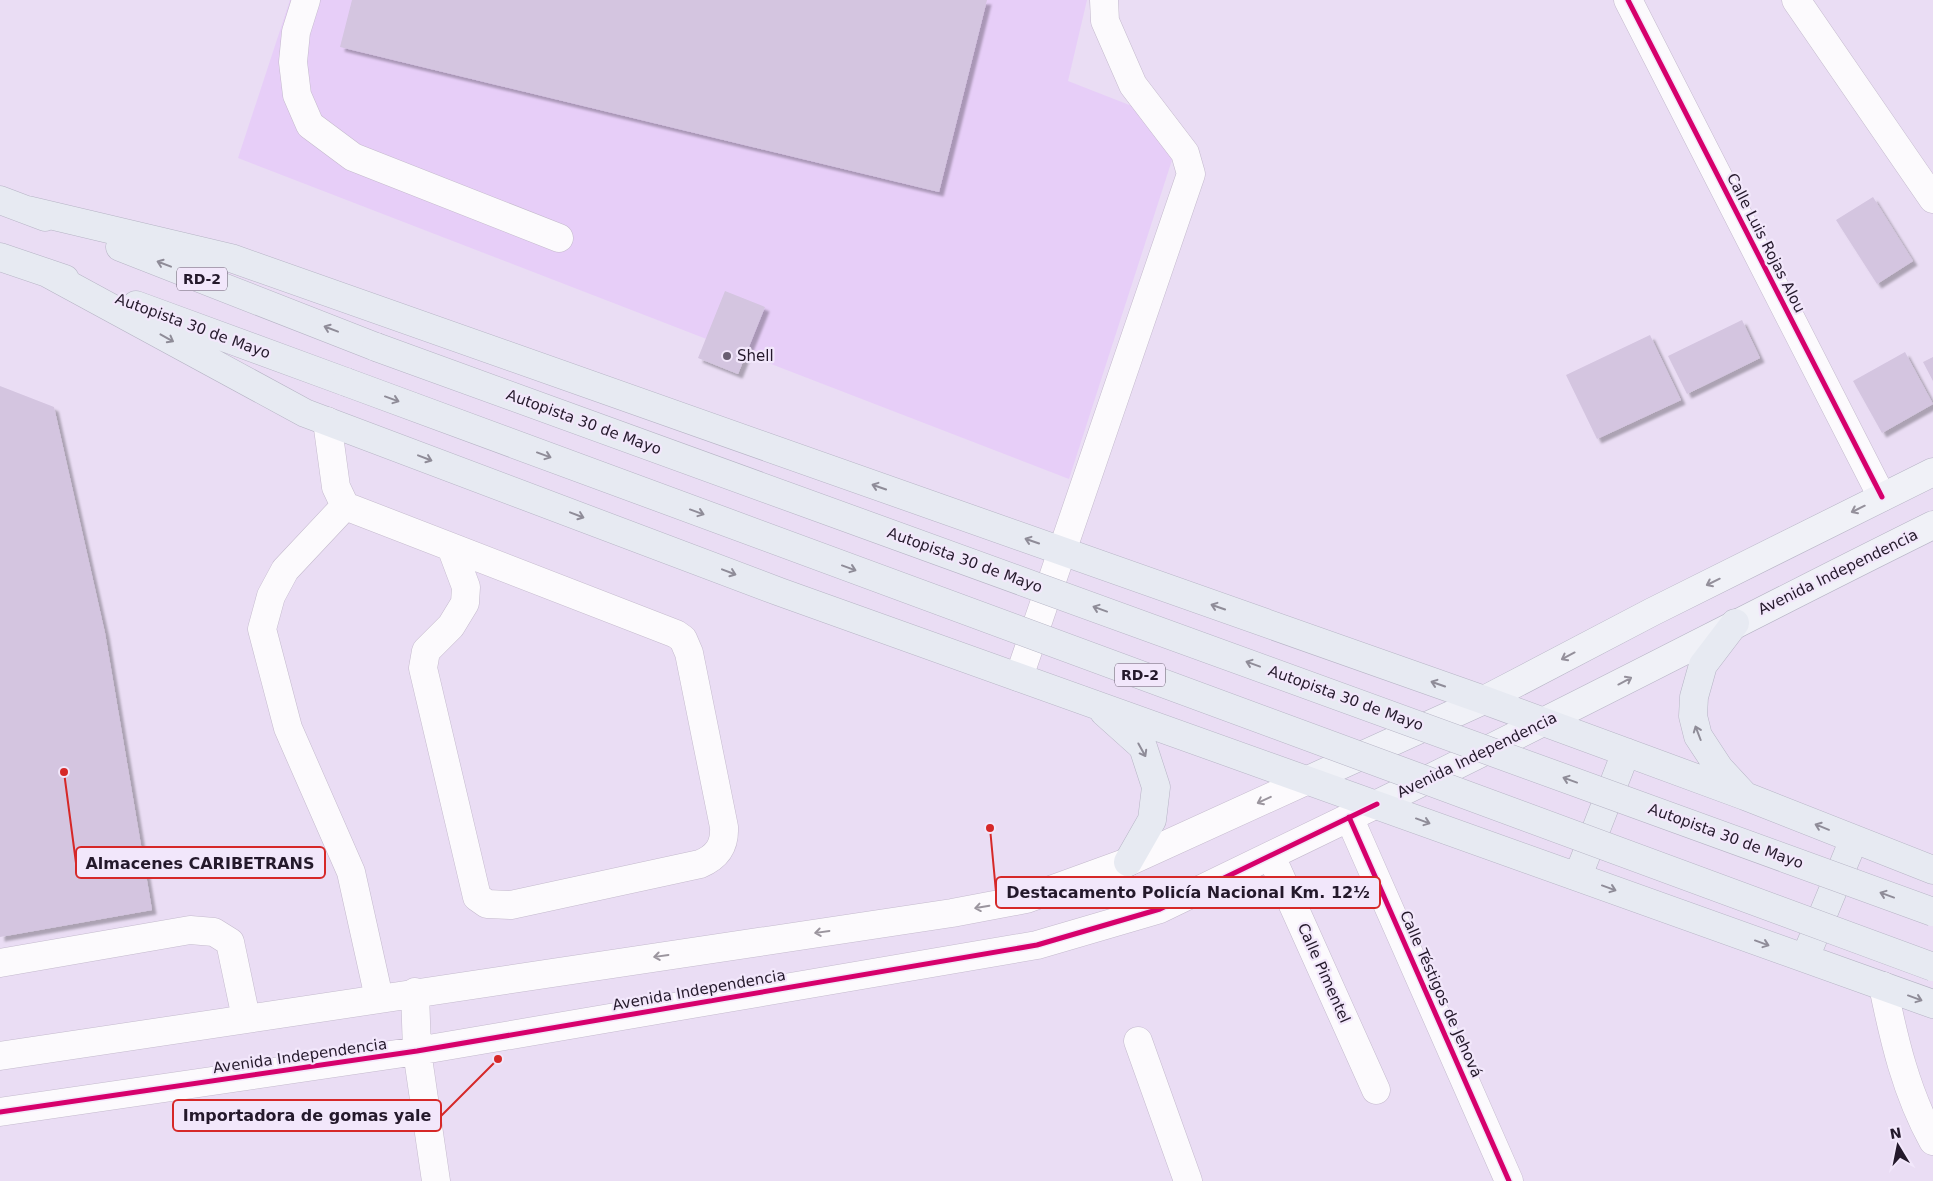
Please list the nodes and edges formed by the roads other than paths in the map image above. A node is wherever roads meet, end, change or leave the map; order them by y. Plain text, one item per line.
1 (306, 0) edge
2 (1104, 0) edge
3 (1628, 0) edge
4 (1796, 0) edge
5 (1933, 199) edge
6 (0, 200) edge
7 (28, 210) junction
8 (559, 238) dead end
9 (0, 258) edge
10 (47, 273) junction
11 (327, 421) junction
12 (1933, 472) edge
13 (1882, 497) junction
14 (345, 506) junction
15 (1933, 525) edge
16 (450, 547) junction
17 (1063, 552) junction
18 (1735, 623) junction
19 (1019, 676) junction
20 (1484, 700) junction
21 (1096, 704) junction
22 (1546, 722) junction
23 (1626, 752) junction
24 (1308, 780) junction
25 (1745, 796) junction
26 (1377, 804) junction
27 (1349, 818) junction
28 (1854, 839) junction
29 (1271, 856) junction
30 (1128, 862) junction
31 (1933, 870) edge
32 (1578, 876) junction
33 (1933, 912) edge
34 (1805, 958) junction
35 (0, 963) edge
36 (1933, 967) edge
37 (1883, 986) junction
38 (415, 992) junction
39 (379, 998) junction
40 (1933, 1004) edge
41 (246, 1018) junction
42 (1138, 1041) dead end
43 (417, 1051) junction
44 (0, 1056) edge
45 (1376, 1090) dead end
46 (0, 1112) edge
47 (1933, 1141) edge
48 (436, 1181) edge
49 (1188, 1181) edge
50 (1509, 1181) edge

1 - 8 street
2 - 17 street
3 - 13 street, Calle Luis Rojas Alou
4 - 5 street
6 - 7 highway, Autopista 30 de Mayo / RD-2
17 -> 7 highway
33 -> 7 highway, Autopista 30 de Mayo / RD-2, bridge
9 - 10 highway, Autopista 30 de Mayo / RD-2
10 -> 11 highway
10 -> 36 highway, Autopista 30 de Mayo / RD-2, bridge
11 - 14 street
11 -> 19 highway
12 - 13 main road
13 -> 20 main road
14 - 16 street
14 - 39 street
15 - 18 main road, Avenida Independencia
16 - 16 street
17 - 19 street
20 -> 17 highway
22 -> 18 main road, Avenida Independencia
25 -> 18 highway
19 - 21 highway
20 - 22 highway
20 - 24 main road
21 - 24 highway
21 -> 30 highway
22 - 23 highway
22 - 26 main road, Avenida Independencia
23 - 25 highway
23 - 32 highway
24 - 26 highway
24 -> 30 street
28 -> 25 highway
26 - 27 street, Avenida Independencia
26 -> 32 highway
27 - 29 street, Avenida Independencia
27 - 50 street, Calle Téstigos de Jehová
28 - 31 highway
28 - 34 highway
29 - 43 street, Avenida Independencia
29 - 45 street, Calle Pimentel
30 -> 38 street
32 -> 34 highway
34 - 37 highway
35 - 41 street
37 -> 40 highway
37 - 47 street
38 - 39 street
38 - 43 street
39 - 41 street
41 - 44 street
42 - 49 street
43 - 46 street, Avenida Independencia
43 - 48 street

